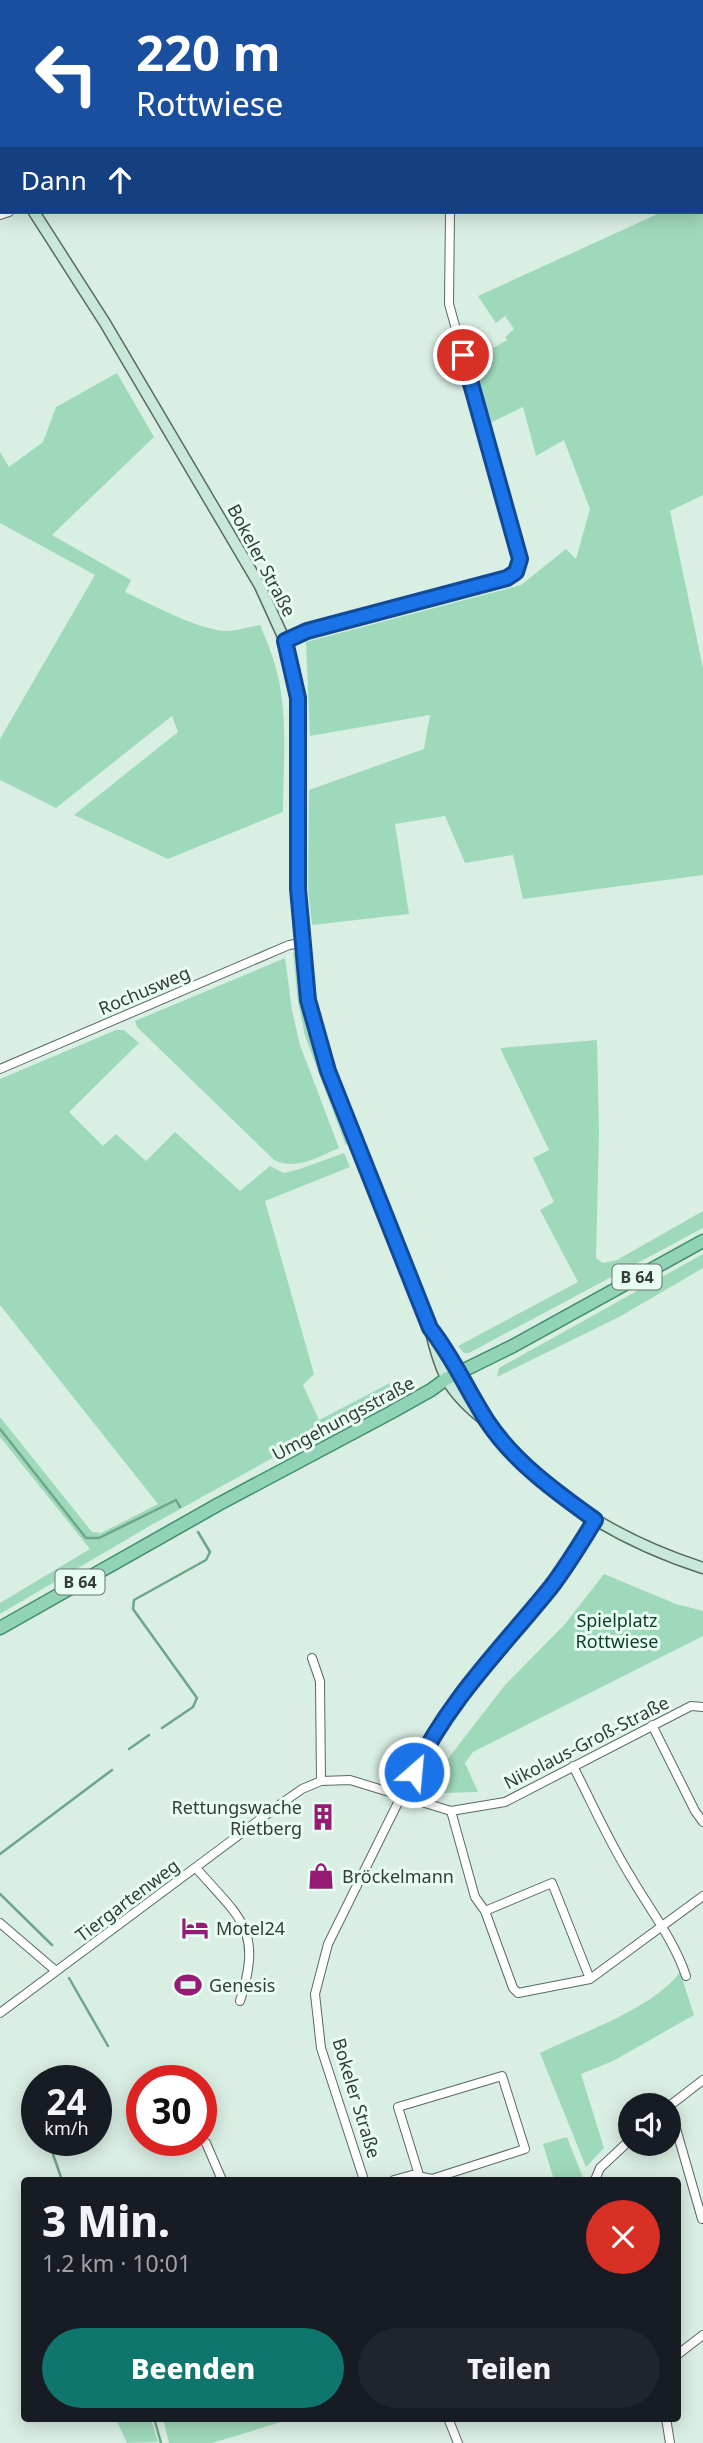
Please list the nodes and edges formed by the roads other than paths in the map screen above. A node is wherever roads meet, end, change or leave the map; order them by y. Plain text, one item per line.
1 (35, 214) edge
2 (450, 214) edge
3 (285, 641) junction
4 (302, 943) junction
5 (0, 1069) edge
6 (703, 1241) edge
7 (430, 1328) junction
8 (460, 1372) junction
9 (446, 1380) junction
10 (488, 1423) junction
11 (595, 1520) junction
12 (703, 1568) edge
13 (0, 1628) edge
14 (312, 1658) dead end
15 (703, 1707) edge
16 (652, 1725) junction
17 (573, 1766) junction
18 (321, 1781) junction
19 (402, 1795) junction
20 (451, 1811) junction
21 (703, 1822) edge
22 (196, 1868) junction
23 (703, 1896) edge
24 (485, 1912) junction
25 (0, 1923) edge
26 (662, 1926) junction
27 (56, 1971) junction
28 (686, 1976) dead end
29 (590, 1979) junction
30 (240, 2001) dead end
31 (0, 2014) edge
32 (703, 2080) edge
33 (681, 2098) edge
34 (681, 2146) edge
35 (618, 2151) edge
36 (212, 2156) edge
37 (419, 2175) junction
38 (221, 2177) edge
39 (363, 2177) edge
40 (409, 2177) edge
41 (426, 2177) edge
42 (438, 2177) edge
43 (596, 2177) edge
44 (702, 2219) edge
45 (703, 2334) edge
46 (681, 2352) edge
47 (450, 2422) edge
48 (667, 2422) edge
49 (458, 2443) edge
50 (670, 2443) edge

1 - 3 main road, Bokeler Straße
2 - 3 street
3 - 4 main road, Bokeler Straße
4 - 5 street, Rochusweg
4 - 7 main road, Bokeler Straße
6 - 8 main road, Umgehungsstraße / B 64
7 - 8 main road, Bokeler Straße
7 - 9 main road, Bokeler Straße
8 - 9 main road, Umgehungsstraße / B 64
8 - 10 main road, Bokeler Straße
9 - 10 main road
9 - 13 main road, Umgehungsstraße / B 64
10 - 11 main road
11 - 12 main road
11 - 19 street, Bokeler Straße
14 - 18 street
15 - 16 street, Nikolaus-Groß-Straße
16 - 17 street, Nikolaus-Groß-Straße
16 - 21 street
17 - 20 street, Nikolaus-Groß-Straße
17 - 26 street
18 - 19 street, Tiergartenweg
18 - 22 street, Tiergartenweg
19 - 20 street, Nikolaus-Groß-Straße
19 - 39 street, Bokeler Straße
20 - 24 street
22 - 27 street, Tiergartenweg
22 - 30 street
23 - 26 street
24 - 29 street
24 - 29 street
25 - 27 street
26 - 28 street
26 - 29 street
27 - 31 street, Tiergartenweg
32 - 33 street
34 - 44 street
35 - 43 street
36 - 38 street
37 - 40 street
37 - 41 street
37 - 42 street
45 - 46 street
47 - 49 street
48 - 50 street

